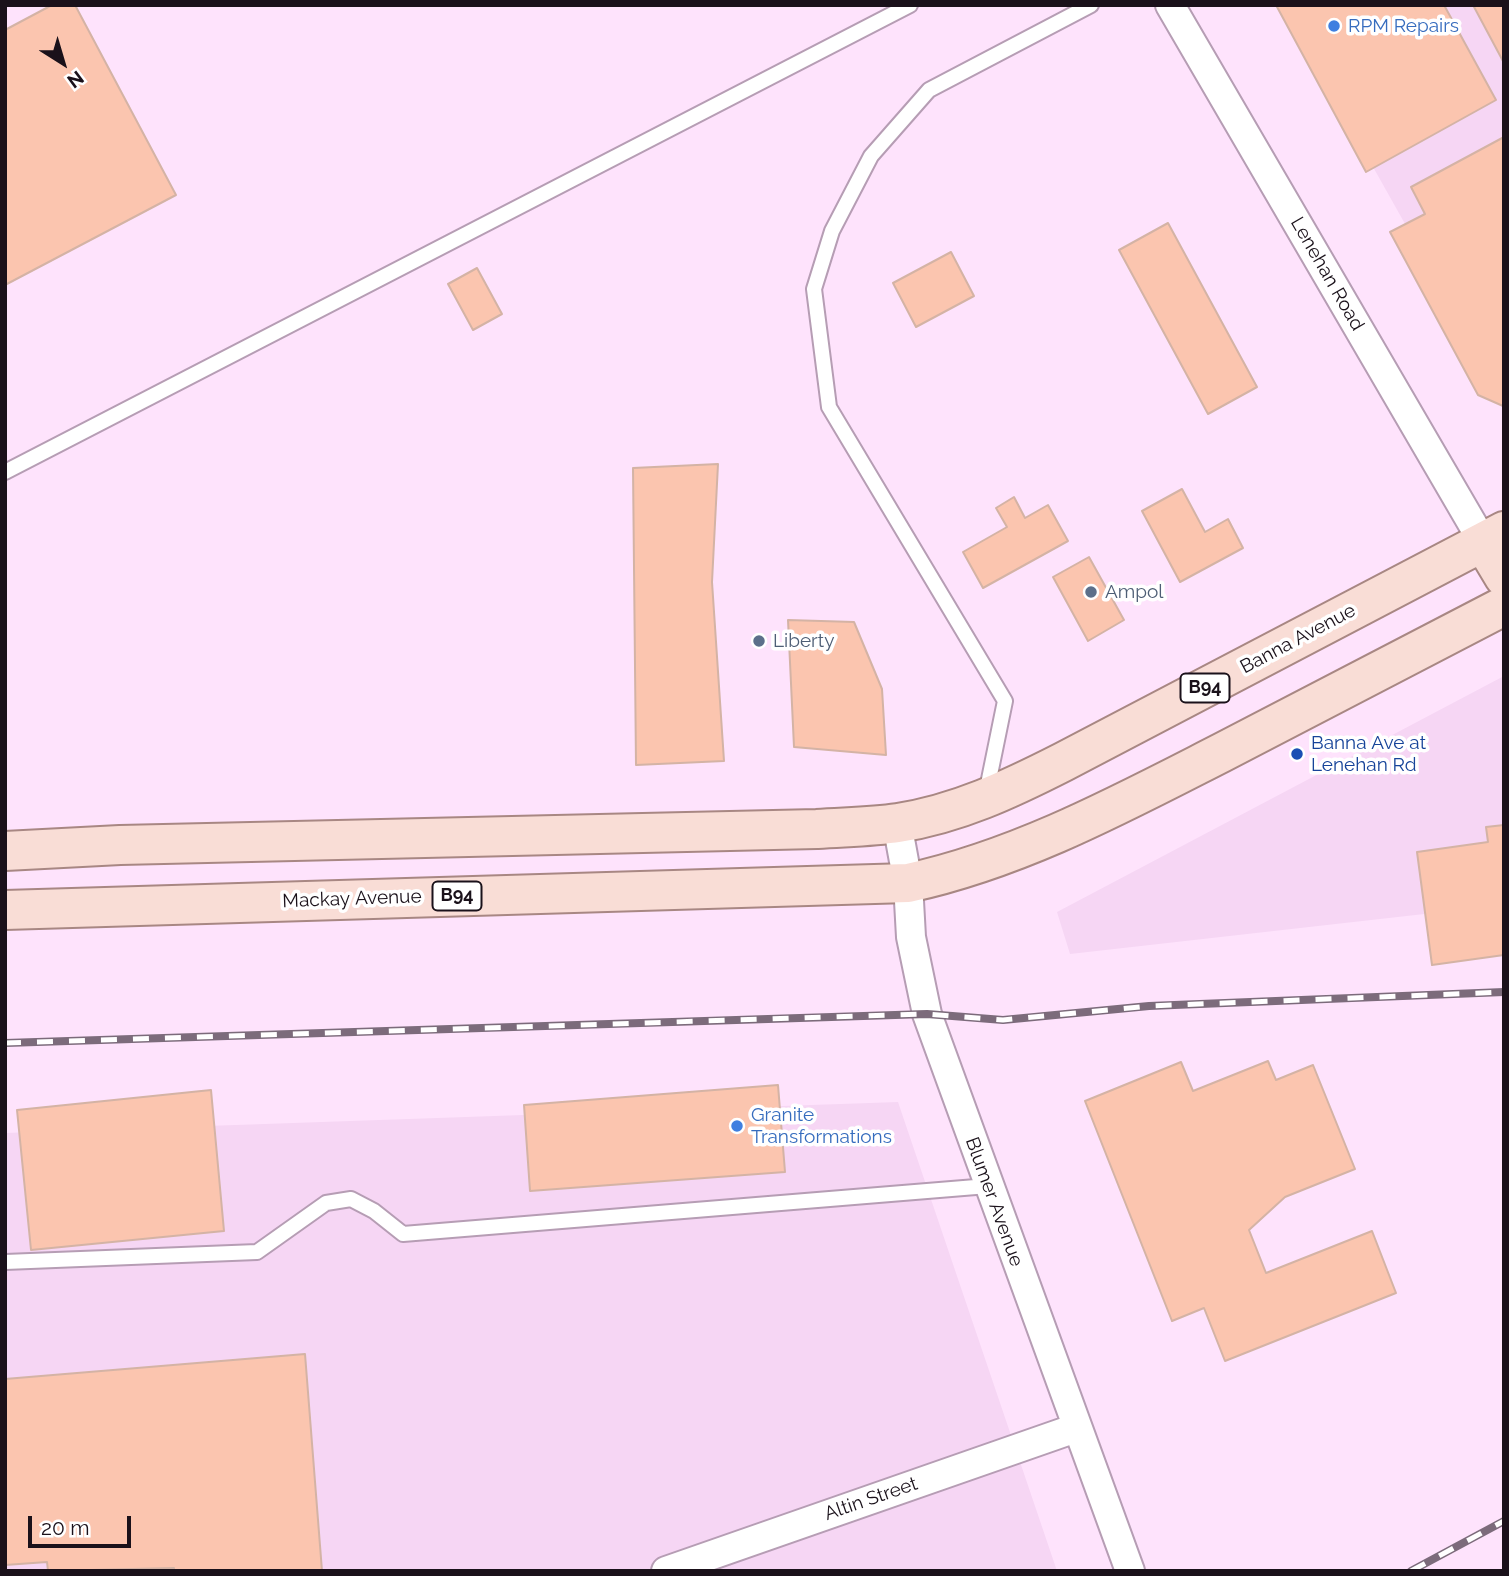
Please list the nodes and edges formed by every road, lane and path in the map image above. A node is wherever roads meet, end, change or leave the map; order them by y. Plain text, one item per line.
1 (910, 5) edge
2 (1091, 5) edge
3 (1170, 5) edge
4 (5, 472) edge
5 (1494, 536) edge
6 (1504, 578) edge
7 (1504, 606) edge
8 (985, 799) junction
9 (897, 823) junction
10 (5, 851) edge
11 (908, 883) junction
12 (5, 910) edge
13 (988, 1186) junction
14 (5, 1262) edge
15 (1076, 1428) junction
16 (666, 1571) edge
17 (1130, 1571) edge

1 - 4 lane
2 - 8 lane
3 - 5 street, Lenehan Road
5 - 6 main road
5 - 8 main road, Banna Avenue / B94
7 - 11 main road, B94
8 - 9 main road, Banna Avenue / B94
9 - 10 main road, B94
9 - 11 street, Blumer Avenue
11 - 12 main road, Mackay Avenue / B94
11 - 13 street, Blumer Avenue
13 - 14 lane
13 - 15 street, Blumer Avenue
15 - 16 street, Altin Street
15 - 17 street, Blumer Avenue

